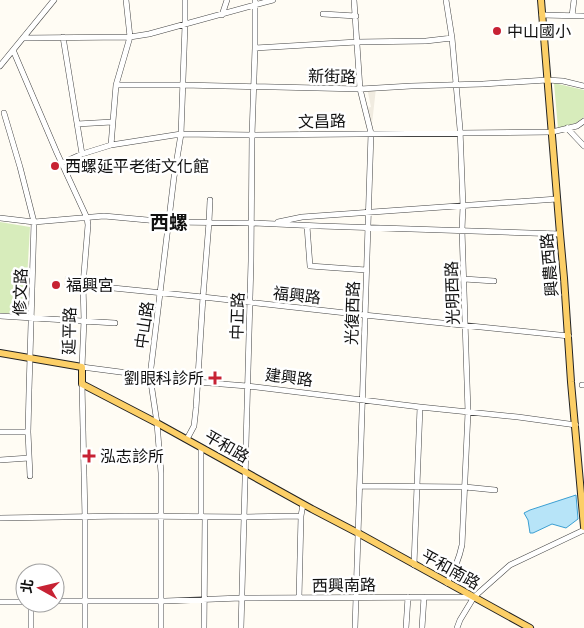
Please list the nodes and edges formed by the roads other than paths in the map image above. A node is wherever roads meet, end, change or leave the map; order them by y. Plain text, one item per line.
1 (54, 0) edge
2 (126, 0) edge
3 (185, 0) edge
4 (227, 0) edge
5 (273, 0) edge
6 (354, 0) edge
7 (446, 0) edge
8 (541, 0) edge
9 (574, 0) edge
10 (255, 3) edge
11 (323, 14) dead end
12 (222, 15) junction
13 (542, 15) junction
14 (356, 16) junction
15 (572, 16) junction
16 (584, 16) edge
17 (185, 25) junction
18 (130, 37) junction
19 (23, 38) junction
20 (63, 38) junction
21 (452, 38) junction
22 (357, 42) junction
23 (255, 48) junction
24 (13, 50) junction
25 (0, 66) edge
26 (547, 80) junction
27 (116, 85) junction
28 (183, 85) junction
29 (456, 85) junction
30 (584, 86) edge
31 (254, 87) junction
32 (360, 89) junction
33 (4, 113) dead end
34 (584, 121) edge
35 (112, 122) junction
36 (77, 124) junction
37 (567, 128) junction
38 (461, 132) junction
39 (552, 132) junction
40 (371, 133) junction
41 (181, 134) junction
42 (252, 135) junction
43 (111, 144) junction
44 (584, 146) edge
45 (82, 154) junction
46 (62, 163) junction
47 (557, 199) junction
48 (210, 200) dead end
49 (463, 206) junction
50 (368, 213) junction
51 (0, 218) edge
52 (87, 218) junction
53 (34, 222) junction
54 (169, 222) junction
55 (210, 222) junction
56 (252, 223) junction
57 (270, 224) junction
58 (308, 226) junction
59 (368, 227) junction
60 (462, 230) junction
61 (560, 234) junction
62 (366, 270) junction
63 (464, 279) junction
64 (494, 281) dead end
65 (83, 285) junction
66 (161, 293) junction
67 (203, 297) junction
68 (250, 302) junction
69 (364, 315) junction
70 (0, 316) edge
71 (32, 318) junction
72 (84, 320) junction
73 (114, 323) dead end
74 (465, 325) junction
75 (569, 336) junction
76 (0, 353) edge
77 (30, 357) junction
78 (82, 367) junction
79 (150, 376) junction
80 (197, 382) junction
81 (82, 384) junction
82 (247, 386) junction
83 (362, 400) junction
84 (420, 407) junction
85 (468, 412) junction
86 (158, 423) junction
87 (576, 426) junction
88 (0, 432) edge
89 (28, 432) junction
90 (187, 439) junction
91 (201, 448) junction
92 (29, 458) junction
93 (0, 460) edge
94 (246, 473) junction
95 (30, 476) dead end
96 (360, 486) junction
97 (417, 487) junction
98 (464, 487) junction
99 (495, 490) dead end
100 (303, 504) junction
101 (301, 516) junction
102 (161, 517) junction
103 (203, 517) junction
104 (244, 517) junction
105 (0, 518) edge
106 (85, 518) junction
107 (584, 529) edge
108 (358, 534) junction
109 (414, 565) junction
110 (448, 584) junction
111 (356, 597) junction
112 (408, 597) junction
113 (424, 597) junction
114 (474, 597) junction
115 (242, 598) junction
116 (299, 598) junction
117 (204, 599) junction
118 (65, 601) edge
119 (85, 601) junction
120 (160, 601) junction
121 (0, 602) edge
122 (15, 602) edge
123 (31, 613) edge
124 (31, 628) edge
125 (85, 628) edge
126 (161, 628) edge
127 (204, 628) edge
128 (241, 628) edge
129 (355, 628) edge
130 (406, 628) edge
131 (422, 628) edge
132 (457, 628) edge
133 (530, 628) edge

1 - 19 street
2 - 18 street
3 - 17 street, 中山路
4 - 12 street
5 - 10 street
6 - 14 street, 光復西路
7 - 21 street, 光明西路
8 - 13 main road, 興農西路
9 - 15 street
10 - 12 street
10 - 23 street, 中正路
11 - 14 street
12 - 17 street
13 - 15 street
13 - 26 main road, 興農西路
14 - 22 street, 光復西路
15 - 16 street
17 - 18 street
17 - 28 street, 中山路
18 - 20 street
18 - 27 street
19 - 20 street
19 - 24 street
20 - 36 street
21 - 22 street
21 - 29 street, 光明西路
22 - 23 street
22 - 32 street, 光復西路
23 - 31 street, 中正路
24 - 25 street
24 - 46 street, 延平路
26 - 29 street, 新街路
26 - 30 street, 新街路
26 - 39 main road, 興農西路
27 - 28 street, 新街路
27 - 35 street
28 - 31 street, 新街路
28 - 41 street, 中山路
29 - 32 street, 新街路
29 - 38 street, 光明西路
31 - 32 street, 新街路
31 - 42 street, 中正路
32 - 40 street, 光復西路
33 - 53 street, 修文路
34 - 37 street, 文昌路
35 - 36 street
35 - 43 street
36 - 45 street
37 - 39 street, 文昌路
37 - 44 street
38 - 39 street, 文昌路
38 - 40 street, 文昌路
38 - 49 street, 光明西路
39 - 47 main road, 興農西路
40 - 42 street, 文昌路
40 - 50 street, 光復西路
41 - 42 street, 文昌路
41 - 43 street, 文昌路
41 - 54 street, 中山路
42 - 56 street, 中正路
43 - 45 street, 文昌路
45 - 46 street, 文昌路
46 - 52 street, 延平路
47 - 49 street
47 - 61 main road, 興農西路
48 - 55 street
49 - 50 street
49 - 60 street, 光明西路
50 - 57 street
50 - 59 street, 光復西路
51 - 53 street
52 - 53 street
52 - 54 street
52 - 65 street, 延平路
53 - 71 street, 修文路
54 - 55 street
54 - 66 street, 中山路
55 - 56 street
55 - 67 street
56 - 57 street
56 - 68 street, 中正路
57 - 58 street
58 - 59 street
58 - 62 street
59 - 60 street
59 - 62 street, 光復西路
60 - 61 street
60 - 63 street, 光明西路
61 - 75 main road, 興農西路
62 - 69 street, 光復西路
63 - 64 street
63 - 74 street, 光明西路
65 - 66 street, 福興路
65 - 72 street, 延平路
66 - 67 street, 福興路
66 - 79 street, 中山路
67 - 68 street, 福興路
67 - 80 street
68 - 69 street, 福興路
68 - 82 street, 中正路
69 - 74 street, 福興路
69 - 83 street, 光復西路
70 - 71 street
71 - 72 street
71 - 77 street, 修文路
72 - 73 street
72 - 78 street, 延平路
74 - 75 street, 福興路
74 - 85 street, 光明西路
75 - 87 main road, 興農西路
76 - 77 main road, 建興路
77 - 78 main road, 建興路
77 - 89 street, 修文路
78 - 79 street, 建興路
78 - 81 main road, 延平路
79 - 80 street, 建興路
79 - 86 street, 中山路
80 - 82 street, 建興路
80 - 90 street
81 - 86 main road, 平和路
81 - 106 street, 延平路
82 - 83 street, 建興路
82 - 94 street, 中正路
83 - 84 street, 建興路
83 - 96 street, 光復西路
84 - 85 street, 建興路
84 - 97 street
85 - 87 street, 建興路
85 - 98 street, 光明西路
86 - 90 main road, 平和路
86 - 102 street, 中山路
87 - 107 main road, 興農西路
88 - 89 street
89 - 92 street, 修文路
90 - 91 main road, 平和路
91 - 94 main road, 平和路
91 - 103 street
92 - 93 street
92 - 95 street, 修文路
94 - 100 main road, 平和路
94 - 104 street, 中正路
96 - 97 street
96 - 108 street, 光復西路
97 - 98 street
97 - 109 street
98 - 99 street
98 - 110 street, 光明西路
100 - 101 street
100 - 108 main road, 平和路
101 - 104 street
101 - 116 street
102 - 103 street
102 - 106 street
102 - 120 street, 中山路
103 - 104 street
103 - 117 street
104 - 115 street, 中正路
105 - 106 street
106 - 119 street, 延平路
107 - 114 street
108 - 109 main road, 平和南路
108 - 111 street, 光復西路
109 - 110 main road, 平和南路
110 - 114 main road, 平和南路
111 - 112 street, 西興南路
111 - 116 street, 西興南路
111 - 129 street, 光復西路
112 - 113 street, 西興南路
112 - 130 street
113 - 114 street, 西興南路
113 - 131 street
114 - 132 street
114 - 133 main road, 平和南路
115 - 116 street, 西興南路
115 - 117 street, 西興南路
115 - 128 street, 中正路
117 - 120 street, 西興南路
117 - 127 street
118 - 119 street, 西興南路
119 - 120 street, 西興南路
119 - 125 street, 延平路
120 - 126 street, 中山路
121 - 122 street
123 - 124 street

